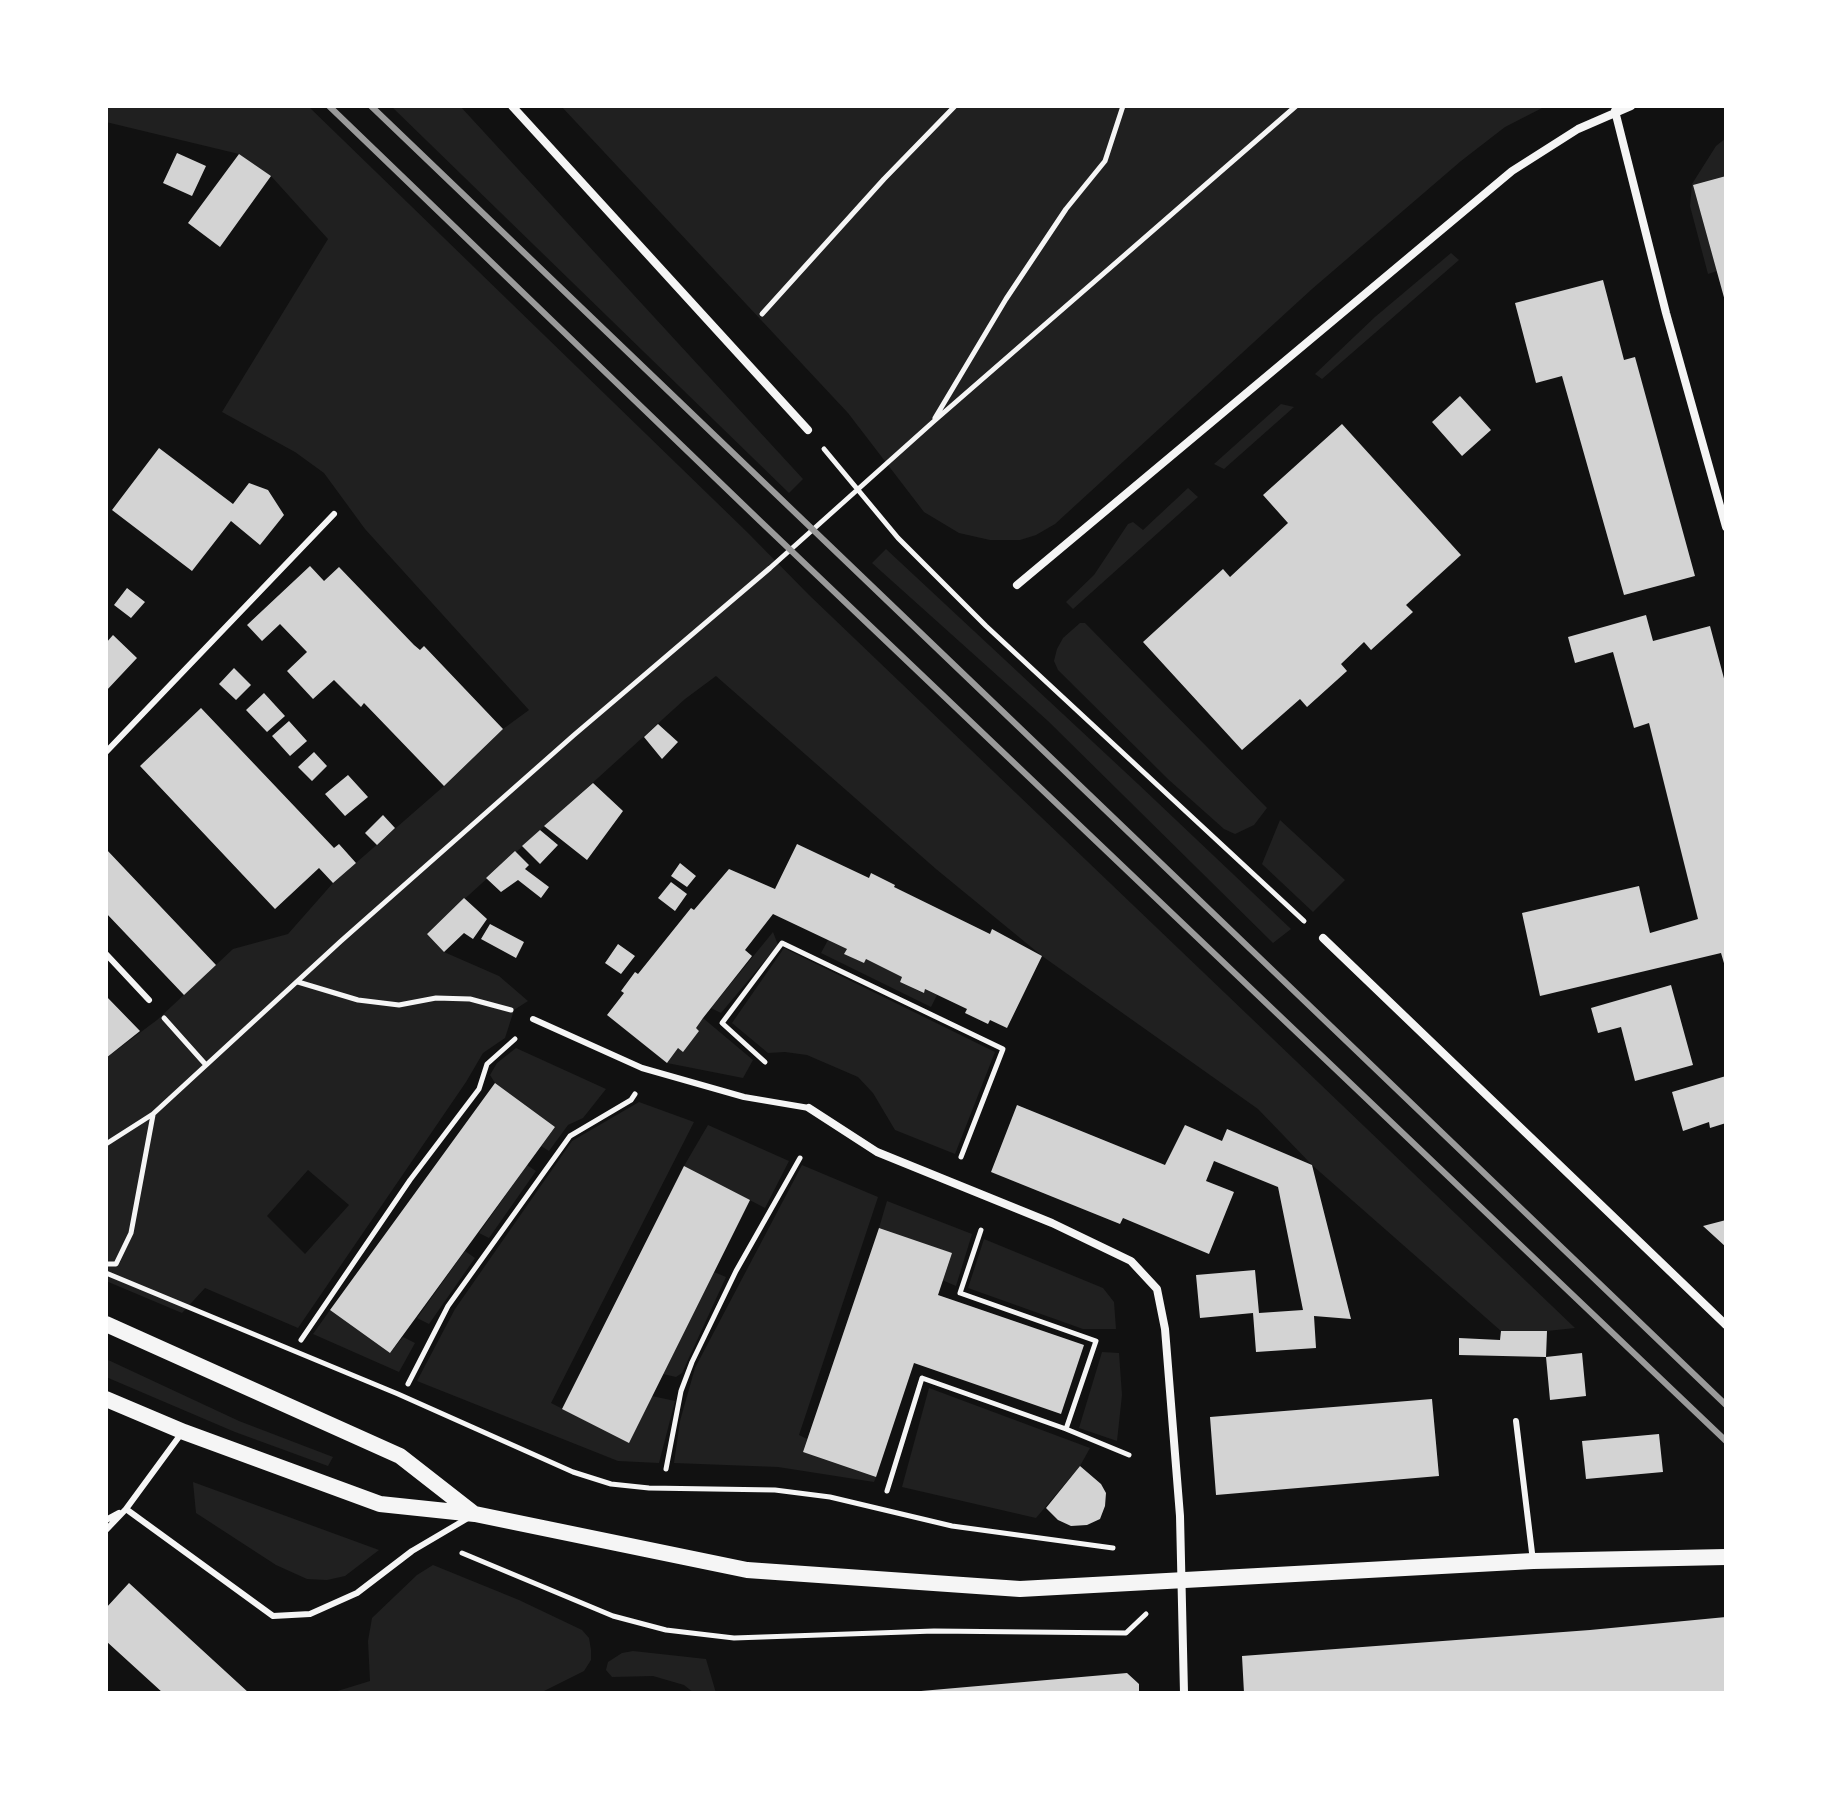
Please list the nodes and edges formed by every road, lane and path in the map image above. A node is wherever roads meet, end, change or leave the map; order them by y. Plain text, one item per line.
1 (512, 106) edge
2 (955, 106) edge
3 (1123, 106) edge
4 (1296, 106) edge
5 (1631, 106) edge
6 (1615, 111) junction
7 (762, 314) dead end
8 (933, 422) junction
9 (808, 430) dead end
10 (829, 454) dead end
11 (334, 514) dead end
12 (1726, 527) edge
13 (1017, 585) dead end
14 (106, 752) edge
15 (1323, 938) joint
16 (106, 954) edge
17 (297, 981) junction
18 (149, 1000) joint
19 (533, 1019) junction
20 (765, 1062) dead end
21 (206, 1065) junction
22 (653, 1071) junction
23 (809, 1108) joint
24 (153, 1114) junction
25 (106, 1144) edge
26 (800, 1158) dead end
27 (958, 1164) dead end
28 (981, 1230) dead end
29 (106, 1264) edge
30 (106, 1273) edge
31 (106, 1324) edge
32 (1726, 1325) edge
33 (301, 1340) dead end
34 (408, 1384) dead end
35 (106, 1399) edge
36 (1516, 1421) dead end
37 (1066, 1429) junction
38 (184, 1432) junction
39 (1129, 1455) dead end
40 (666, 1469) dead end
41 (887, 1491) dead end
42 (126, 1509) junction
43 (475, 1514) junction
44 (106, 1520) edge
45 (106, 1530) edge
46 (1124, 1550) dead end
47 (1726, 1557) edge
48 (1533, 1561) junction
49 (1182, 1579) junction
50 (1184, 1693) edge

1 - 9 street
2 - 7 path
3 - 8 path
4 - 8 path
5 - 6 street
6 - 12 street
6 - 13 street
8 - 17 path
10 - 15 path
11 - 14 lane
15 - 32 street
16 - 18 lane
17 - 19 path
17 - 21 path
18 - 21 path
19 - 22 lane
19 - 33 path
20 - 27 path
21 - 24 path
22 - 23 lane
22 - 34 path
23 - 49 street
24 - 25 path
24 - 29 path
26 - 40 path
28 - 37 path
30 - 46 path
31 - 43 main road
35 - 38 main road
36 - 48 lane
37 - 39 path
37 - 41 path
38 - 42 lane
38 - 43 main road
42 - 43 lane
42 - 44 lane
42 - 45 lane
43 - 49 main road
47 - 48 main road
48 - 49 main road
49 - 50 street

